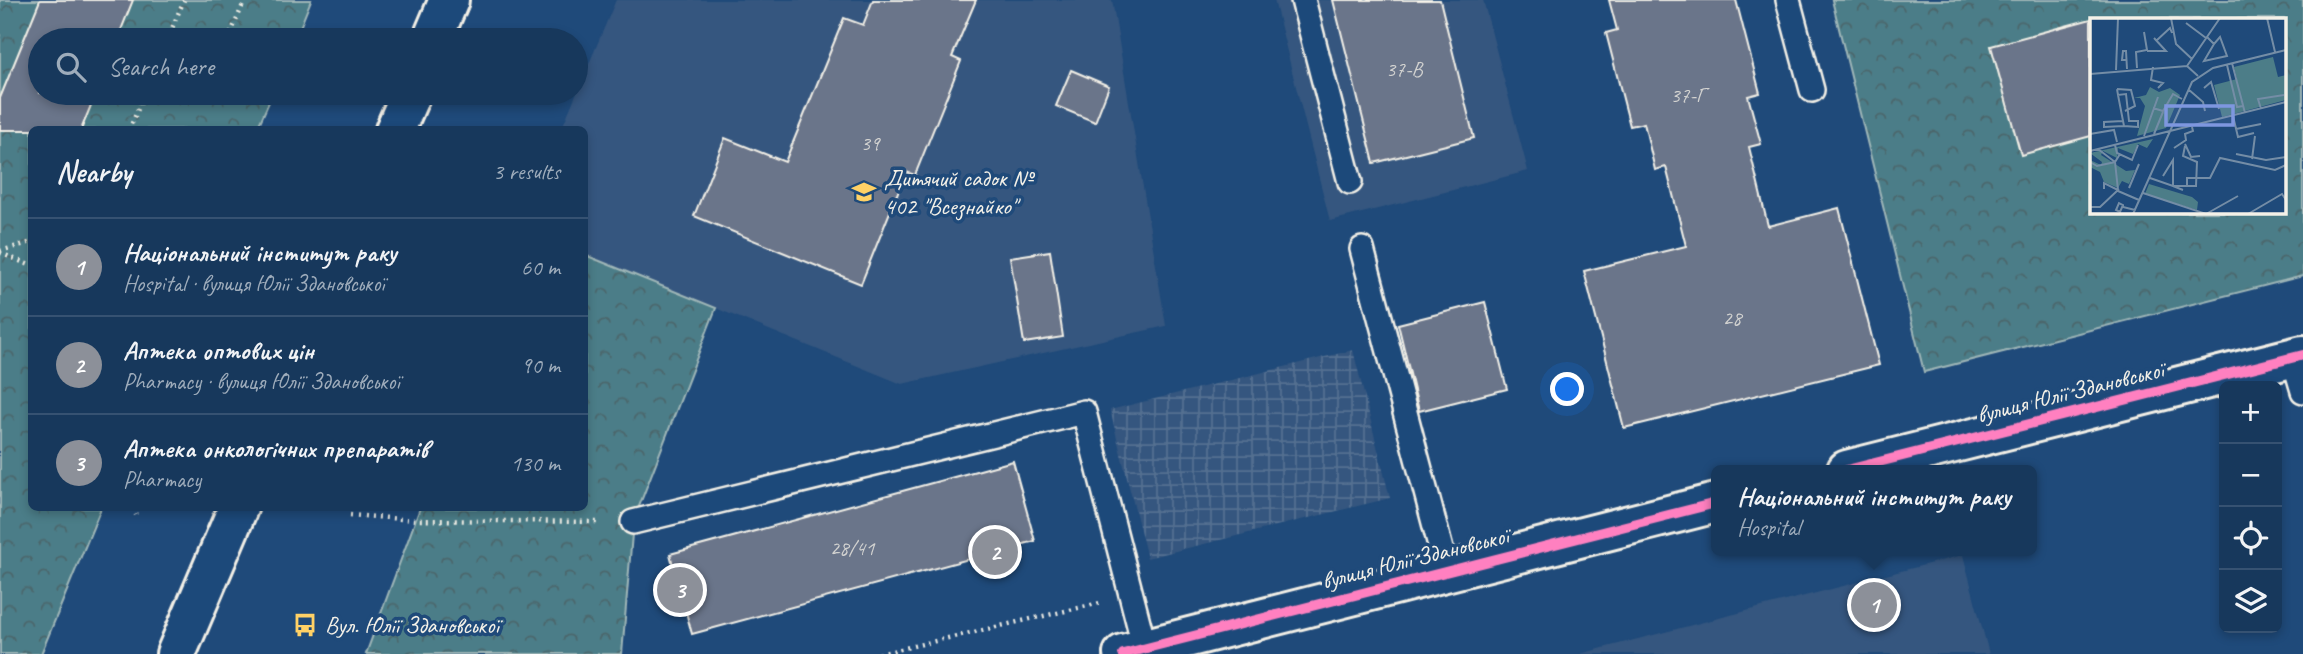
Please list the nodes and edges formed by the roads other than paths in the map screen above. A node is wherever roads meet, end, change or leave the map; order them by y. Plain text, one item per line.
1 (449, 0) edge
2 (1303, 0) edge
3 (1788, 0) edge
4 (437, 28) edge
5 (1812, 90) dead end
6 (406, 105) edge
7 (397, 126) edge
8 (1350, 182) dead end
9 (1362, 249) dead end
10 (2300, 368) edge
11 (1869, 465) edge
12 (1711, 505) edge
13 (236, 511) edge
14 (633, 522) road end
15 (1447, 572) junction
16 (1134, 651) edge
17 (176, 654) edge

1 - 4 street
2 - 8 lane
3 - 5 lane
6 - 7 street
9 - 15 lane
10 - 11 street, вулиця Юлії Здановської
12 - 15 street, вулиця Юлії Здановської
13 - 17 street
14 - 16 lane
15 - 16 street, вулиця Юлії Здановської

